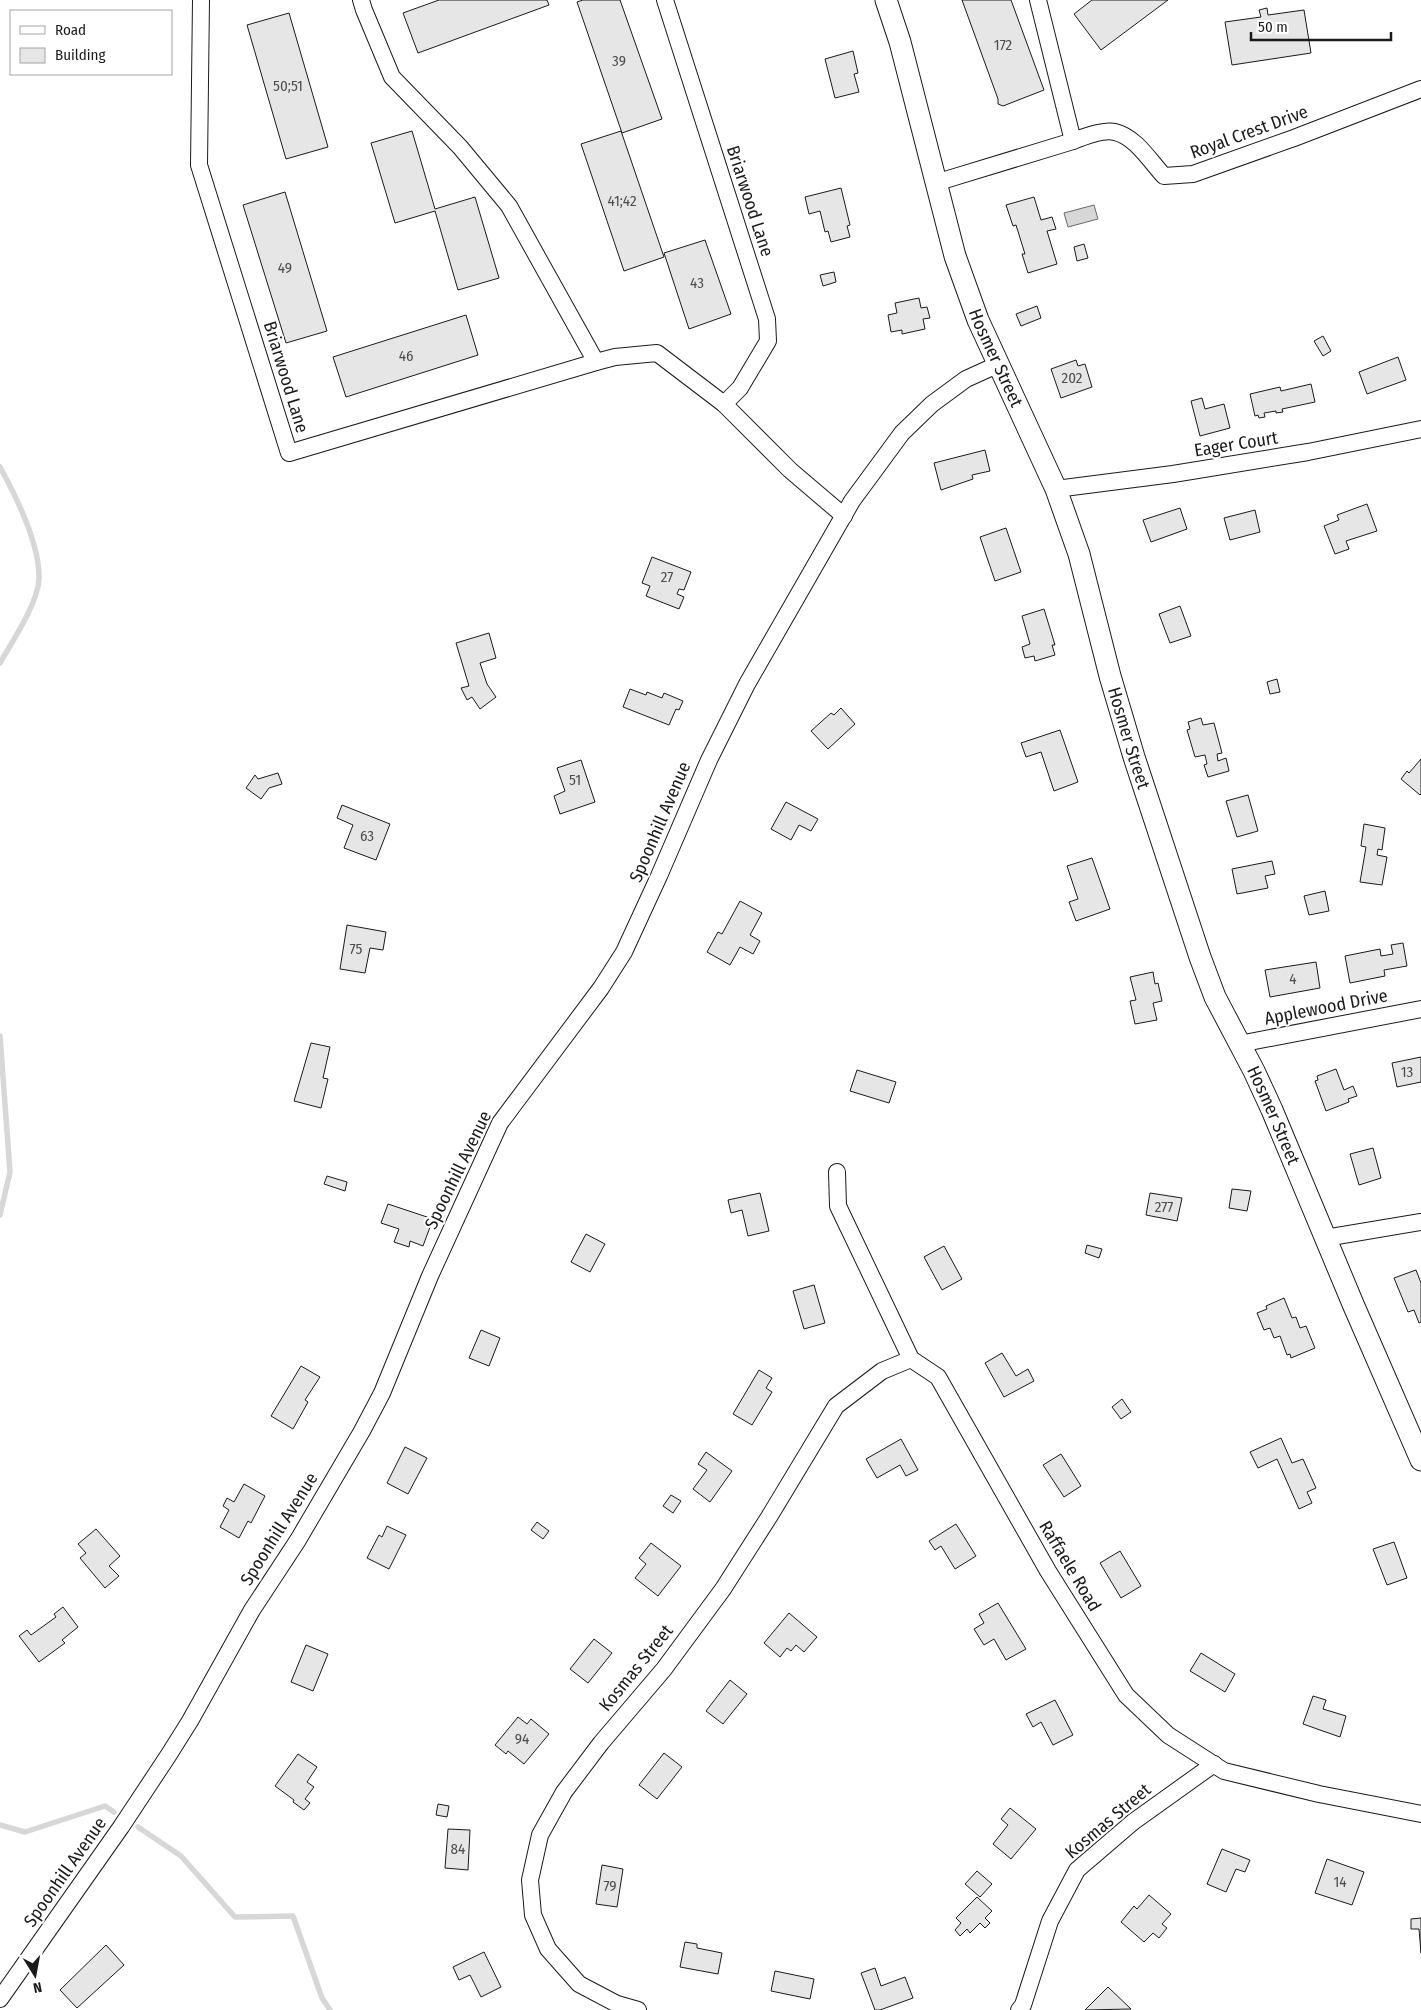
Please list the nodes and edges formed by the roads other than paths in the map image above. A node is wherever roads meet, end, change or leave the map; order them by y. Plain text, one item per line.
1 (201, 0) edge
2 (361, 0) edge
3 (665, 0) edge
4 (886, 0) edge
5 (1038, 0) edge
6 (1421, 89) edge
7 (1073, 141) junction
8 (935, 183) junction
9 (596, 362) junction
10 (999, 364) junction
11 (724, 404) junction
12 (1421, 429) edge
13 (1056, 489) junction
14 (844, 516) junction
15 (1421, 1009) edge
16 (1239, 1044) junction
17 (837, 1172) dead end
18 (1421, 1222) edge
19 (1325, 1238) junction
20 (911, 1359) junction
21 (1416, 1435) edge
22 (1421, 1460) edge
23 (1214, 1764) junction
24 (1421, 1814) edge
25 (0, 1999) edge
26 (638, 2010) edge
27 (1019, 2010) edge

1 - 9 street, Briarwood Lane
2 - 9 street
3 - 11 street, Briarwood Lane
4 - 8 street, Hosmer Street
5 - 7 street
6 - 7 street, Royal Crest Drive
7 - 8 street, Royal Crest Drive
8 - 10 street, Hosmer Street
9 - 11 street, Briarwood Lane
10 - 13 street, Hosmer Street
10 - 14 street, Spoonhill Avenue
11 - 14 street, Briarwood Lane
12 - 13 street, Eager Court
13 - 16 street, Hosmer Street
14 - 25 street, Spoonhill Avenue
15 - 16 street, Applewood Drive
16 - 19 street, Hosmer Street
17 - 20 street
18 - 19 street
19 - 21 street, Hosmer Street
20 - 23 street, Raffaele Road
20 - 26 street, Kosmas Street
21 - 22 street, Hosmer Street
23 - 24 street, Raffaele Road
23 - 27 street, Kosmas Street

